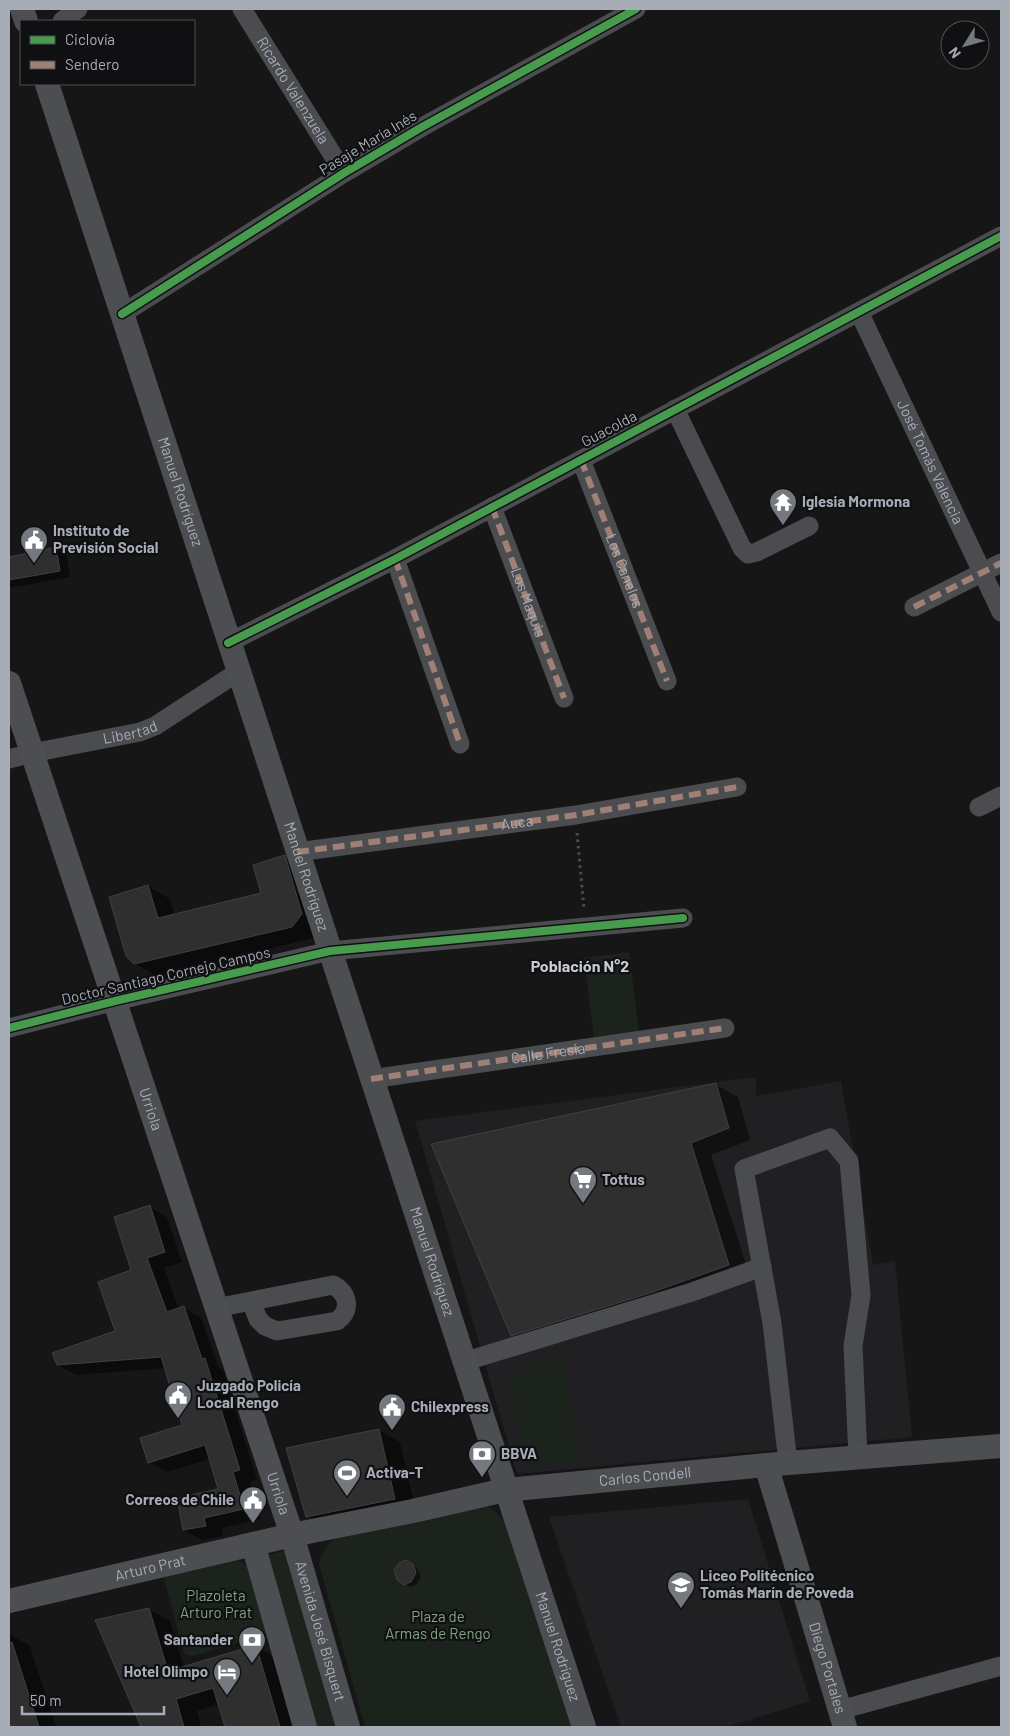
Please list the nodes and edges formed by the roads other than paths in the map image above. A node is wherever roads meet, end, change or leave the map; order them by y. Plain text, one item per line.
1 (78, 9) edge
2 (242, 9) edge
3 (636, 9) edge
4 (63, 20) edge
5 (47, 85) edge
6 (344, 173) junction
7 (1001, 238) edge
8 (858, 312) junction
9 (122, 314) junction
10 (675, 409) junction
11 (581, 460) junction
12 (492, 507) junction
13 (809, 526) dead end
14 (395, 558) junction
15 (1001, 563) edge
16 (982, 572) junction
17 (914, 607) dead end
18 (1001, 612) edge
19 (228, 643) junction
20 (238, 672) junction
21 (667, 681) dead end
22 (9, 683) edge
23 (564, 698) dead end
24 (460, 744) dead end
25 (32, 753) junction
26 (9, 759) edge
27 (737, 787) dead end
28 (1001, 796) edge
29 (979, 807) dead end
30 (297, 852) junction
31 (683, 918) dead end
32 (330, 951) junction
33 (115, 1001) junction
34 (9, 1028) edge
35 (725, 1028) dead end
36 (371, 1079) junction
37 (762, 1267) junction
38 (251, 1301) dead end
39 (217, 1308) junction
40 (463, 1362) junction
41 (1001, 1446) edge
42 (858, 1457) junction
43 (777, 1464) junction
44 (505, 1490) junction
45 (292, 1534) junction
46 (253, 1544) junction
47 (9, 1601) edge
48 (1001, 1666) edge
49 (843, 1719) edge
50 (305, 1727) edge
51 (348, 1727) edge
52 (584, 1727) edge

1 - 4 street
2 - 6 street, Ricardo Valenzuela
3 - 6 street, Pasaje María Inés
5 - 9 main road, Manuel Rodríguez
6 - 9 street, Pasaje María Inés
7 - 8 street, Guacolda
8 - 10 street, Guacolda
8 - 16 street, José Tomás Valencia
9 - 19 main road, Manuel Rodríguez
10 - 11 street, Guacolda
10 - 13 street
11 - 12 street, Guacolda
11 - 21 street, Los Canelos
12 - 14 street, Guacolda
12 - 23 street, Los Maquis
14 - 19 street, Guacolda
14 - 24 street
15 - 16 street
16 - 17 street
16 - 18 street, José Tomás Valencia
19 - 20 main road, Manuel Rodríguez
20 - 25 street, Libertad
20 - 30 main road, Manuel Rodríguez
22 - 25 main road, Urriola
25 - 26 street, Libertad
25 - 33 main road, Urriola
27 - 30 street, Auca
28 - 29 street
30 - 32 main road, Manuel Rodríguez
31 - 32 street, Doctor Santiago Cornejo Campos
32 - 33 street, Doctor Santiago Cornejo Campos
32 - 36 main road, Manuel Rodríguez
33 - 34 street, Doctor Santiago Cornejo Campos
33 - 39 main road, Urriola
35 - 36 street, Calle Fresia
36 - 40 main road, Manuel Rodríguez
37 - 40 street
37 - 42 street
37 - 43 street
38 - 39 street
39 - 45 main road, Urriola
40 - 44 main road, Manuel Rodríguez
41 - 42 main road, Carlos Condell
42 - 43 main road, Carlos Condell
43 - 44 main road, Carlos Condell
43 - 49 main road, Diego Portales
44 - 45 main road, Carlos Condell
44 - 52 main road, Manuel Rodríguez
45 - 46 main road, Arturo Prat
45 - 51 main road, Avenida José Bisquert
46 - 47 main road, Arturo Prat
46 - 50 main road
48 - 49 street

